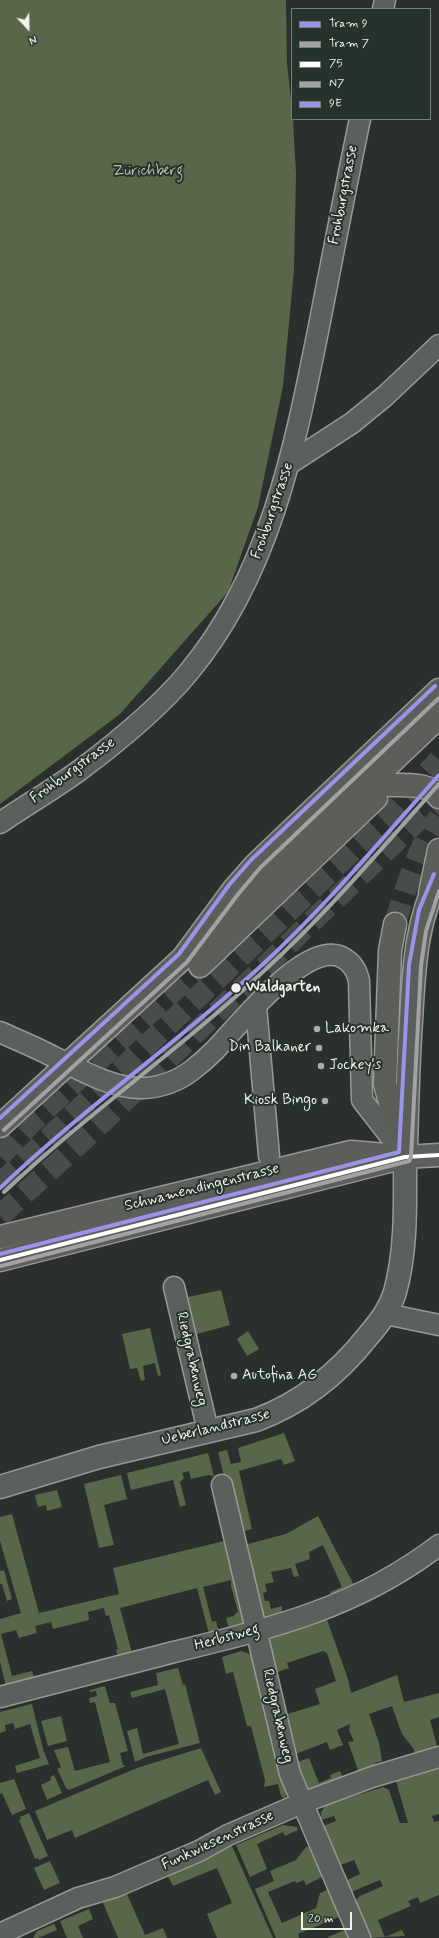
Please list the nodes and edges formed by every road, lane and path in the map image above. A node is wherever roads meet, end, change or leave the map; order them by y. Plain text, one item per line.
1 (360, 120) edge
2 (439, 345) edge
3 (289, 464) junction
4 (439, 690) edge
5 (439, 717) edge
6 (439, 738) edge
7 (390, 785) junction
8 (439, 797) edge
9 (0, 823) edge
10 (439, 850) edge
11 (435, 884) edge
12 (395, 924) tunnel mouth
13 (191, 962) junction
14 (256, 1006) junction
15 (0, 1032) edge
16 (67, 1064) junction
17 (0, 1126) edge
18 (439, 1155) edge
19 (269, 1156) dead end
20 (405, 1156) junction
21 (0, 1237) edge
22 (0, 1260) edge
23 (174, 1287) dead end
24 (386, 1314) junction
25 (436, 1325) edge
26 (208, 1431) junction
27 (222, 1485) dead end
28 (0, 1487) edge
29 (439, 1545) edge
30 (257, 1631) junction
31 (0, 1697) edge
32 (439, 1757) edge
33 (302, 1803) junction
34 (8, 1934) edge
35 (360, 1938) edge

1 - 3 street, Frohburgstrasse
2 - 3 street
3 - 9 street, Frohburgstrasse
4 - 13 main road
5 - 13 main road
6 - 7 main road
7 - 8 main road
7 - 13 main road
10 - 11 main road, Ueberlandstrasse
11 - 20 main road, Ueberlandstrasse
12 - 20 main road
13 - 16 main road
14 - 16 street
14 - 19 street
14 - 20 street
15 - 16 street
16 - 17 main road
18 - 20 street, Schwamendingenstrasse
20 - 21 main road, Schwamendingenstrasse
20 - 22 main road, Schwamendingenstrasse
20 - 24 street, Ueberlandstrasse
23 - 26 street, Riedgrabenweg
24 - 25 street
24 - 26 street, Ueberlandstrasse
26 - 28 street, Ueberlandstrasse
27 - 30 street, Riedgrabenweg
29 - 30 street, Herbstweg
30 - 31 street, Herbstweg
30 - 33 street, Riedgrabenweg
32 - 33 street, Funkwiesenstrasse
33 - 34 street, Funkwiesenstrasse
33 - 35 street, Riedgrabenweg

